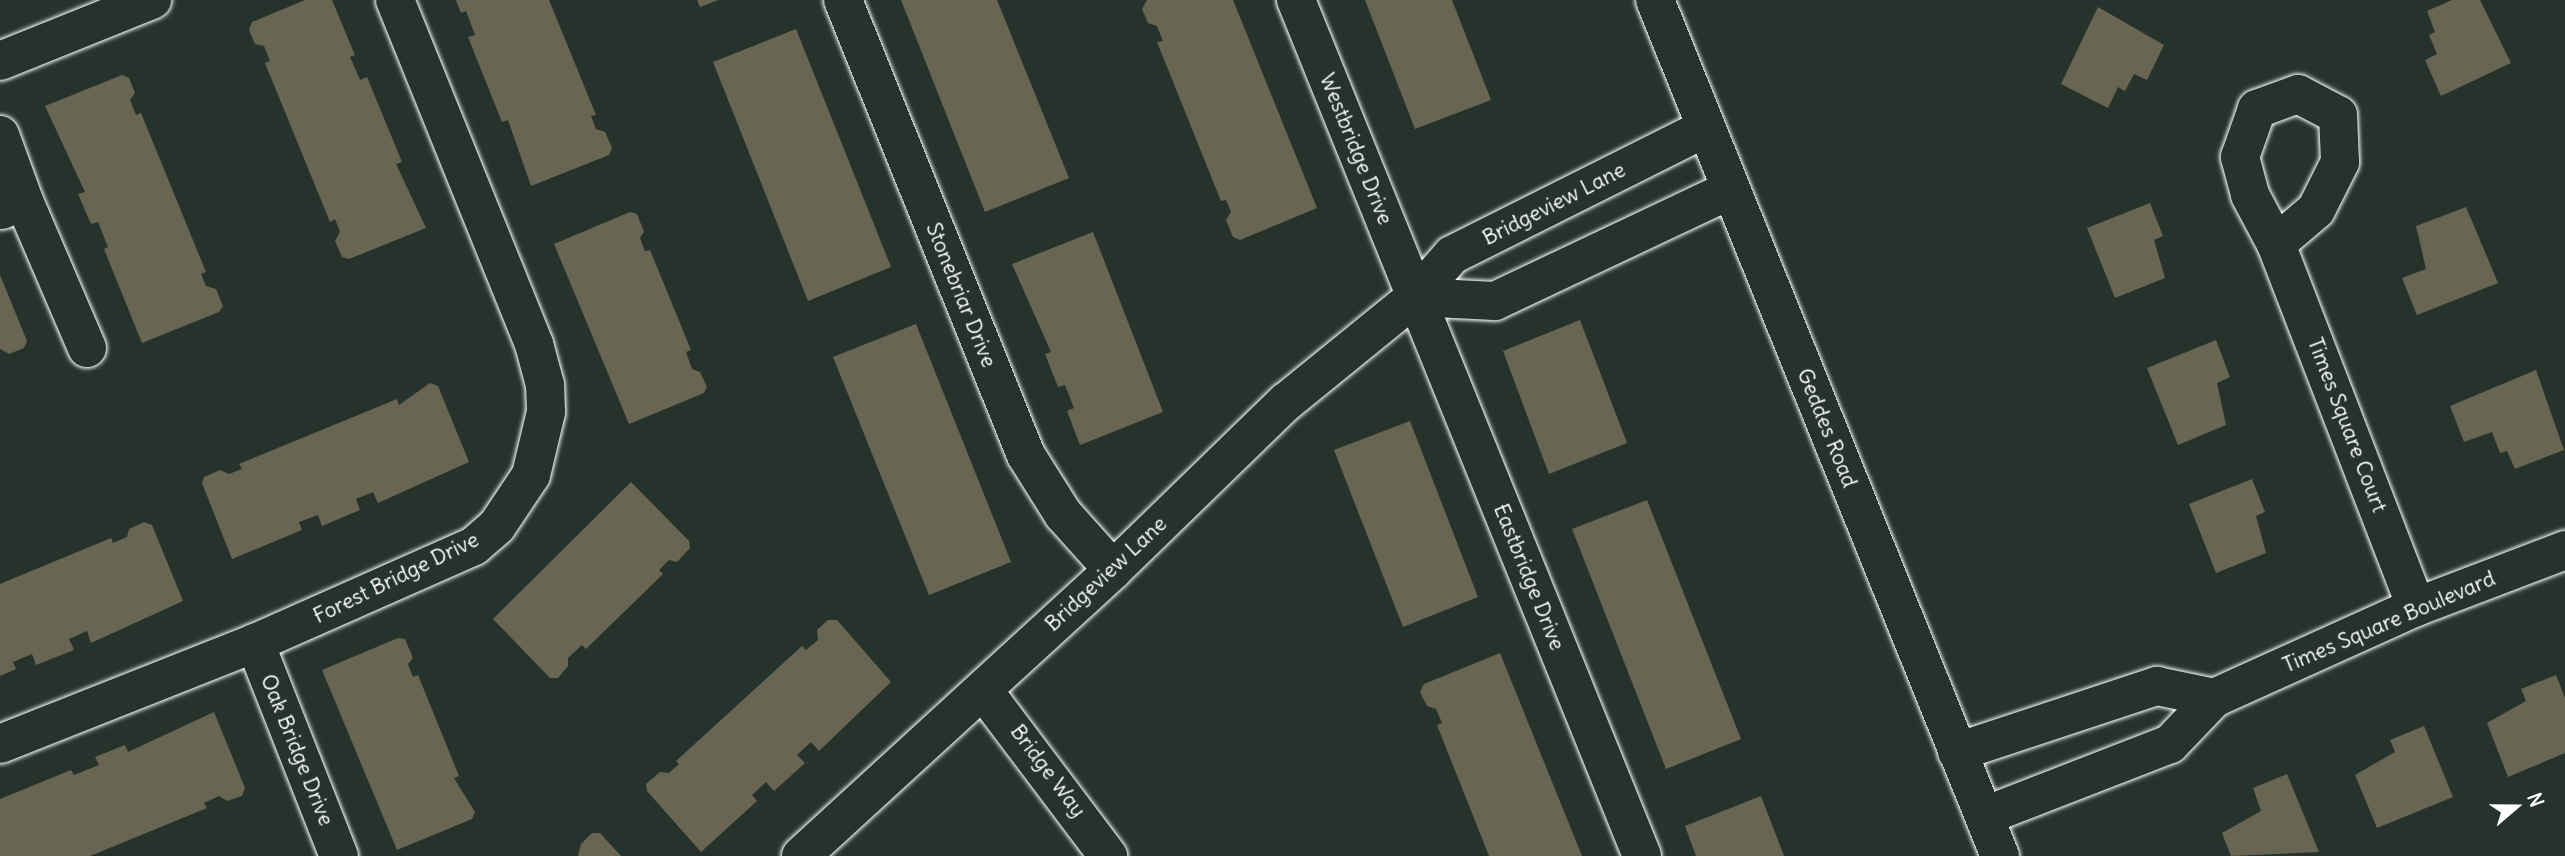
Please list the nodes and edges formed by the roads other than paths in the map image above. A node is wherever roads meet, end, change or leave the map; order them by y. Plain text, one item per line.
1 (152, 0) edge
2 (395, 0) edge
3 (843, 0) edge
4 (1296, 0) edge
5 (1655, 0) edge
6 (0, 61) edge
7 (1706, 128) junction
8 (0, 135) edge
9 (1730, 190) junction
10 (12, 206) edge
11 (2276, 244) dead end
12 (1415, 298) junction
13 (87, 348) dead end
14 (2565, 550) edge
15 (1113, 570) junction
16 (2416, 607) junction
17 (255, 643) junction
18 (983, 690) junction
19 (2214, 698) junction
20 (0, 744) edge
21 (1957, 752) junction
22 (1984, 816) junction
23 (340, 856) edge
24 (801, 856) edge
25 (1108, 856) edge
26 (1642, 856) edge
27 (2000, 856) edge

1 - 6 street
2 - 17 street, Forest Bridge Drive
3 - 15 street, Stonebriar Drive
4 - 12 street, Westbridge Drive
5 - 7 street, Geddes Road
7 - 9 street, Geddes Road
7 - 12 street, Bridgeview Lane
8 - 10 street
9 - 12 street
9 - 21 street, Geddes Road
10 - 13 street
11 - 16 street, Times Square Court
12 - 15 street, Bridgeview Lane
12 - 26 street, Eastbridge Drive
14 - 16 street, Times Square Boulevard
15 - 18 street, Bridgeview Lane
16 - 19 street, Times Square Boulevard
17 - 20 street, Forest Bridge Drive
17 - 23 street, Oak Bridge Drive
18 - 24 street, Bridgeview Lane
18 - 25 street, Bridge Way
19 - 21 street
19 - 22 street, Times Square Boulevard
21 - 22 street, Geddes Road
22 - 27 street, Geddes Road

